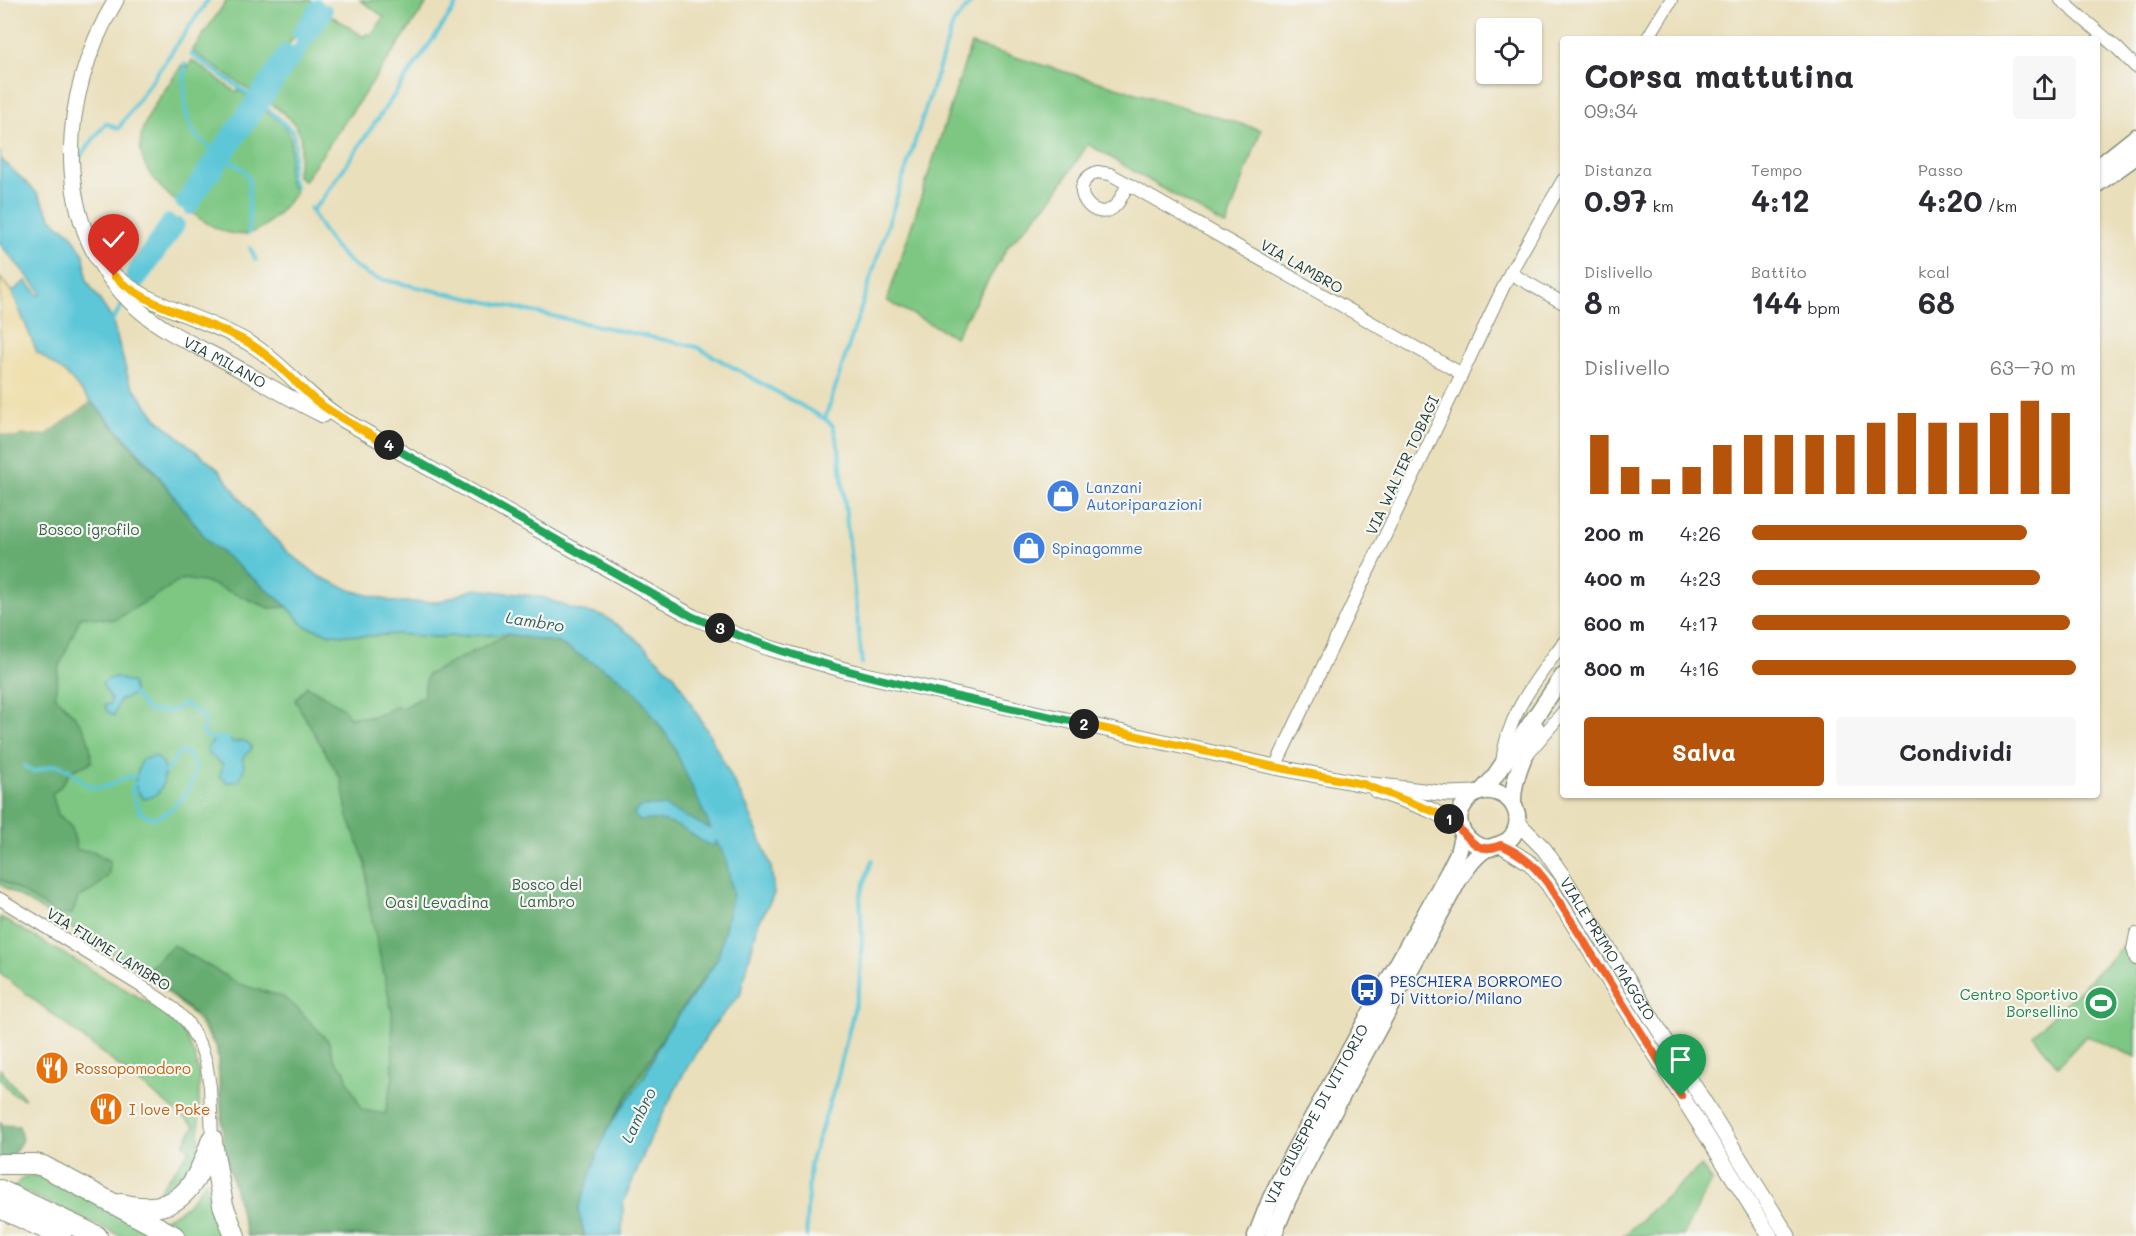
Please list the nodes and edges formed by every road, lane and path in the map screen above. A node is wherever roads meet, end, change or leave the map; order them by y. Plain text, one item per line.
1 (116, 0) edge
2 (1671, 0) edge
3 (2061, 0) edge
4 (1649, 36) edge
5 (2124, 54) junction
6 (2136, 67) edge
7 (2136, 77) edge
8 (2136, 137) edge
9 (2128, 152) edge
10 (2100, 157) edge
11 (2100, 166) edge
12 (2100, 181) edge
13 (1128, 184) dead end
14 (1560, 185) edge
15 (102, 264) junction
16 (1510, 273) junction
17 (1560, 301) edge
18 (1462, 374) junction
19 (370, 434) junction
20 (1560, 647) edge
21 (1560, 680) edge
22 (1552, 692) junction
23 (1560, 716) edge
24 (1522, 760) junction
25 (1502, 766) junction
26 (1275, 767) junction
27 (1363, 784) junction
28 (1479, 792) junction
29 (1515, 812) junction
30 (1463, 832) junction
31 (1496, 846) junction
32 (0, 899) edge
33 (2136, 934) edge
34 (2136, 959) edge
35 (212, 1139) junction
36 (0, 1164) edge
37 (26, 1164) junction
38 (1, 1197) edge
39 (101, 1198) junction
40 (61, 1236) edge
41 (97, 1236) edge
42 (174, 1236) edge
43 (235, 1236) edge
44 (1256, 1236) edge
45 (1273, 1236) edge
46 (1770, 1236) edge
47 (1788, 1236) edge

1 - 15 street, VIA MILANO
2 - 4 street
3 - 5 street
5 - 6 street
5 - 7 street
8 - 9 main road
9 - 10 street
9 - 11 main road
9 - 12 main road
13 - 18 street, VIA LAMBRO
14 - 16 street, VIA WALTER TOBAGI
15 - 19 street, VIA MILANO
15 - 19 street, VIA MILANO
16 - 17 street
16 - 18 street, VIA WALTER TOBAGI
18 - 26 street, VIA WALTER TOBAGI
19 - 26 street, VIA MILANO
20 - 25 street, VIA GIUSEPPE DI VITTORIO
21 - 22 main road, VIA GIUSEPPE DI VITTORIO
22 - 24 main road, VIA GIUSEPPE DI VITTORIO
22 - 25 main road, VIA GIUSEPPE DI VITTORIO
23 - 24 street, VIA GIUSEPPE DI VITTORIO
24 - 29 main road, VIA GIUSEPPE DI VITTORIO
25 - 28 main road, VIA GIUSEPPE DI VITTORIO
26 - 27 street, VIA MILANO
27 - 28 street, VIA MILANO
27 - 30 street, VIA MILANO
28 - 29 main road
28 - 30 main road, VIA GIUSEPPE DI VITTORIO
29 - 31 main road, VIA GIUSEPPE DI VITTORIO
29 - 47 street, VIALE PRIMO MAGGIO
30 - 31 main road
30 - 44 main road, VIA GIUSEPPE DI VITTORIO
31 - 45 main road, VIA GIUSEPPE DI VITTORIO
31 - 46 street, VIALE PRIMO MAGGIO
32 - 35 street, VIA FIUME LAMBRO
33 - 34 street
35 - 39 main road
35 - 43 main road
36 - 37 main road
37 - 38 main road
37 - 39 main road
38 - 40 main road
38 - 41 main road
39 - 42 main road

